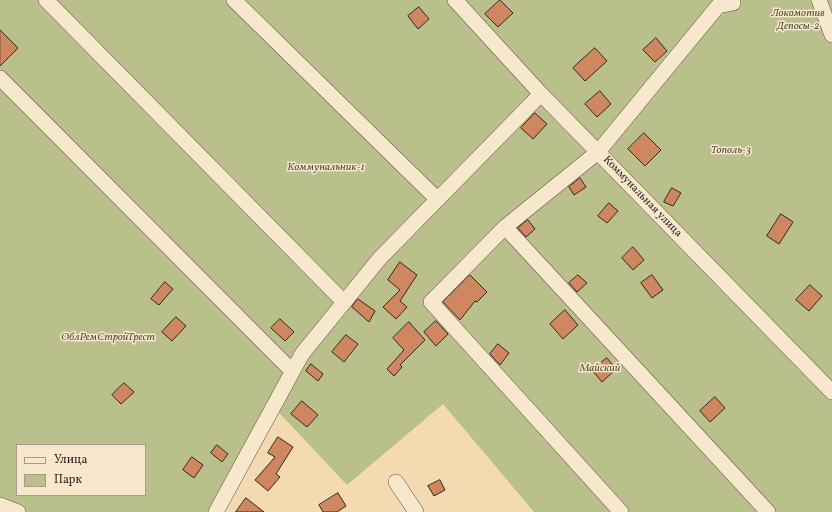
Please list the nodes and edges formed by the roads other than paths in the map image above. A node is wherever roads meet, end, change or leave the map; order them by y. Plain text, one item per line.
1 (46, 0) edge
2 (234, 0) edge
3 (455, 0) edge
4 (819, 0) edge
5 (733, 3) dead end
6 (832, 35) edge
7 (0, 78) edge
8 (541, 94) junction
9 (598, 152) junction
10 (437, 199) junction
11 (505, 227) junction
12 (344, 302) junction
13 (292, 371) junction
14 (832, 392) edge
15 (396, 482) dead end
16 (0, 505) edge
17 (18, 512) edge
18 (216, 512) edge
19 (416, 512) edge
20 (622, 512) edge
21 (768, 512) edge

1 - 12 lane
2 - 10 lane
3 - 8 lane, Коммунальная улица
4 - 6 lane
5 - 9 lane
7 - 13 lane
8 - 9 lane, Коммунальная улица
8 - 10 lane
9 - 11 lane
9 - 14 lane, Коммунальная улица
10 - 12 lane
11 - 20 lane
11 - 21 lane
12 - 13 lane
13 - 18 lane
15 - 19 lane
16 - 17 lane

